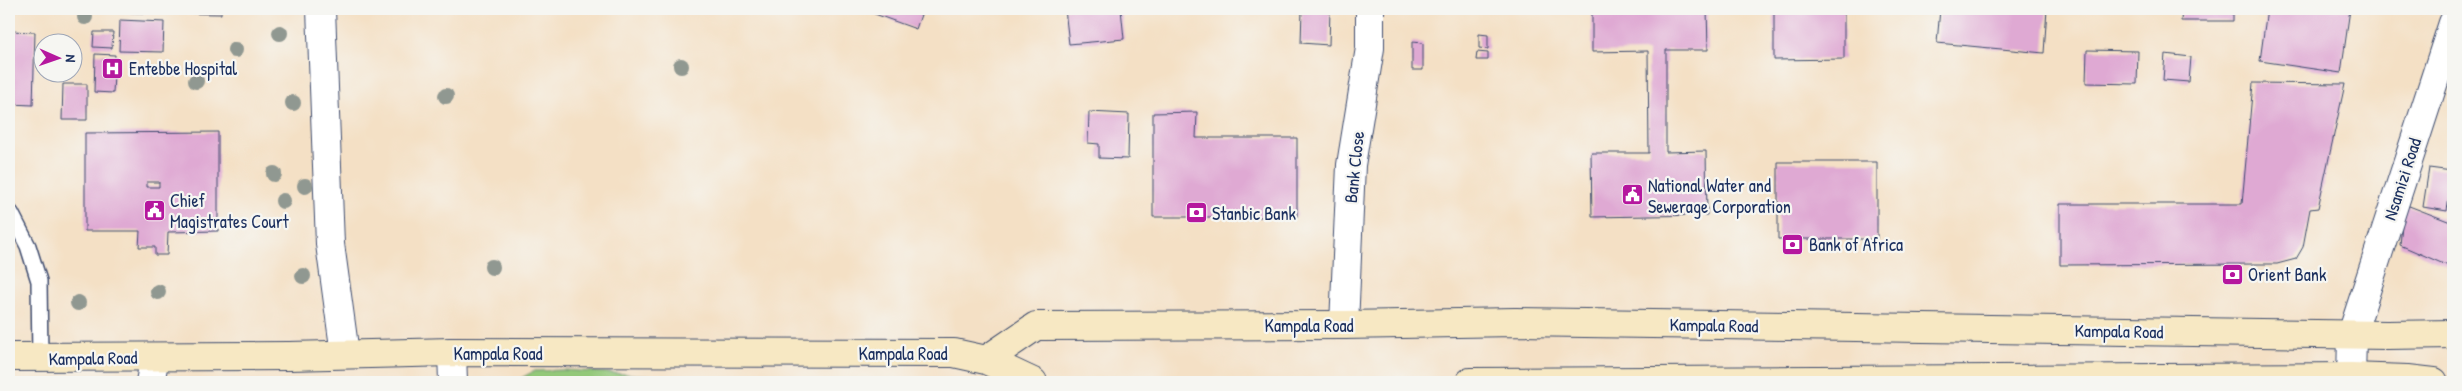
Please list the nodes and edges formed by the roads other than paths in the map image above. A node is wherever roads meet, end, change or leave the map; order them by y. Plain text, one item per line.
1 (321, 9) edge
2 (1370, 9) edge
3 (2453, 23) edge
4 (9, 212) edge
5 (1344, 326) junction
6 (2352, 334) junction
7 (2453, 334) edge
8 (452, 352) junction
9 (345, 354) junction
10 (9, 357) edge
11 (40, 358) junction
12 (986, 360) junction
13 (152, 370) edge
14 (2351, 380) edge
15 (453, 382) edge
16 (1033, 382) edge
17 (1470, 382) edge
18 (2434, 382) edge

1 - 9 street
2 - 5 street, Bank Close
3 - 6 street, Nsamizi Road
4 - 11 lane
5 - 6 main road, Kampala Road
5 - 12 main road, Kampala Road
6 - 7 main road, Kampala Road
6 - 14 street, Nsamizi Road
8 - 9 main road, Kampala Road
8 - 12 main road, Kampala Road
8 - 15 street
9 - 13 main road, Kampala Road
10 - 11 main road, Kampala Road
11 - 13 main road, Kampala Road
12 - 16 main road, Kampala Road
14 - 17 main road
14 - 18 main road

